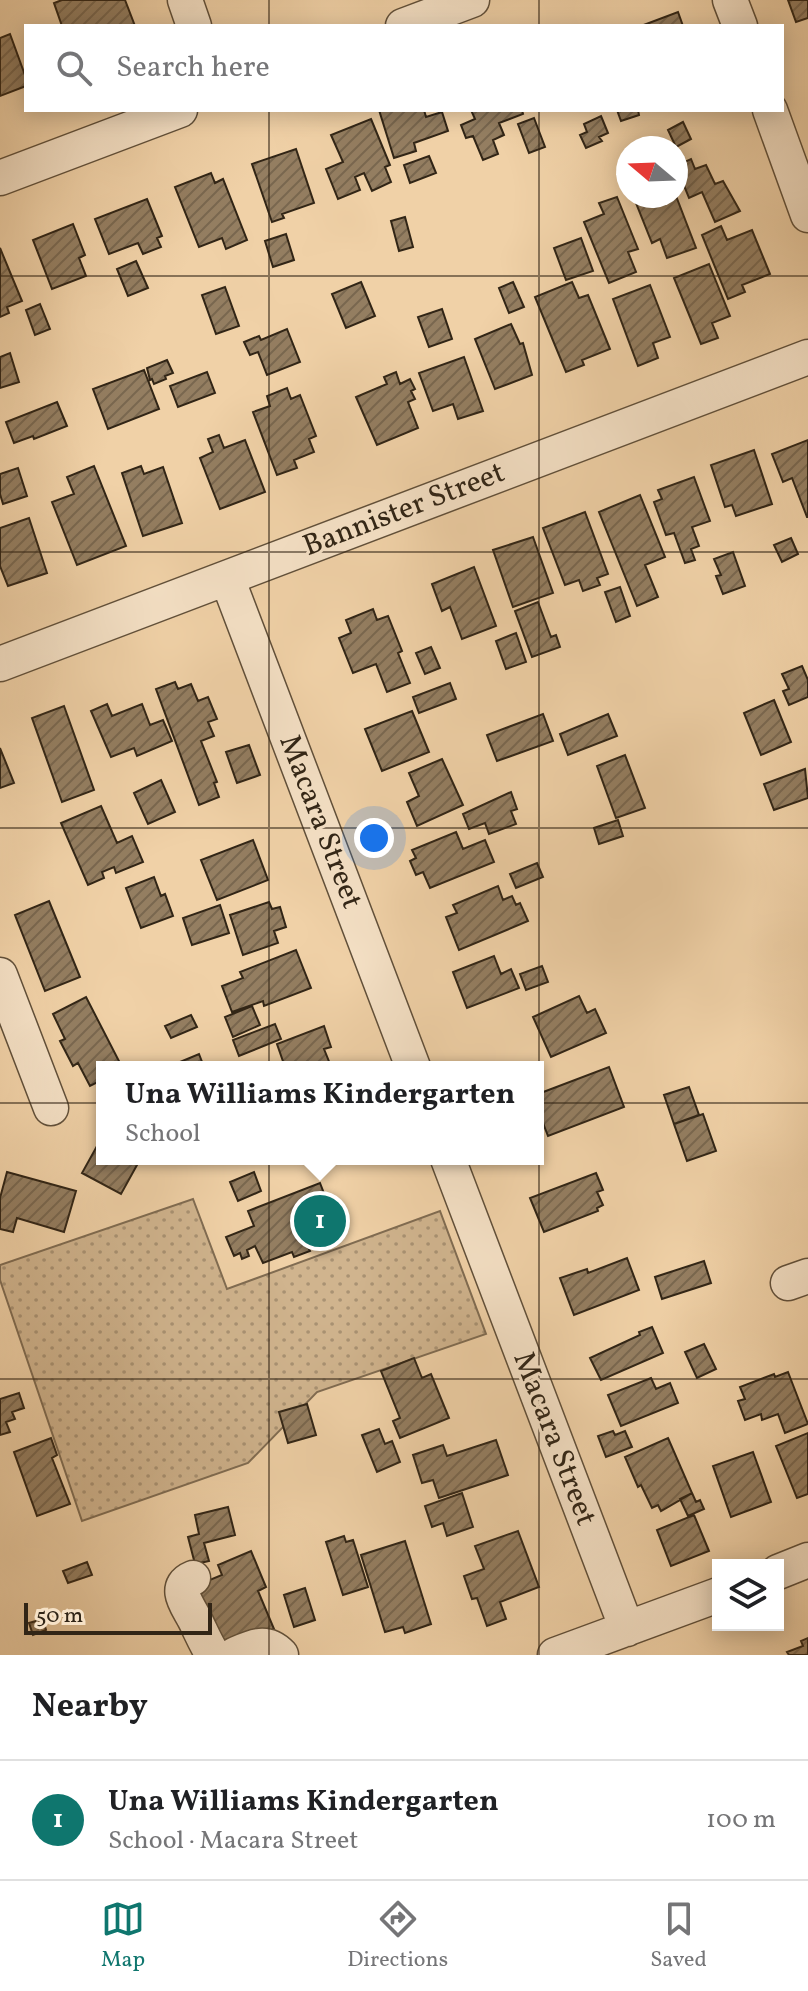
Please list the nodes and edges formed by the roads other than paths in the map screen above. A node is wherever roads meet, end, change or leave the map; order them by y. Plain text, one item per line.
1 (185, 0) edge
2 (472, 0) edge
3 (730, 0) edge
4 (193, 24) edge
5 (408, 24) edge
6 (739, 24) edge
7 (175, 112) edge
8 (771, 112) edge
9 (0, 178) edge
10 (808, 215) edge
11 (808, 357) edge
12 (227, 578) junction
13 (0, 664) edge
14 (0, 975) edge
15 (411, 1061) edge
16 (51, 1108) dead end
17 (450, 1165) edge
18 (808, 1560) edge
19 (784, 1570) edge
20 (193, 1578) dead end
21 (712, 1597) edge
22 (627, 1629) junction
23 (213, 1655) edge
24 (234, 1655) edge
25 (281, 1655) edge
26 (555, 1655) edge

1 - 4 street
2 - 5 street
3 - 6 street
7 - 9 street
8 - 10 street
11 - 12 street, Bannister Street
12 - 13 street, Bannister Street
12 - 15 street, Macara Street
14 - 16 street
17 - 22 street, Macara Street
18 - 19 street
20 - 23 street
21 - 22 street
22 - 26 street
24 - 25 street

